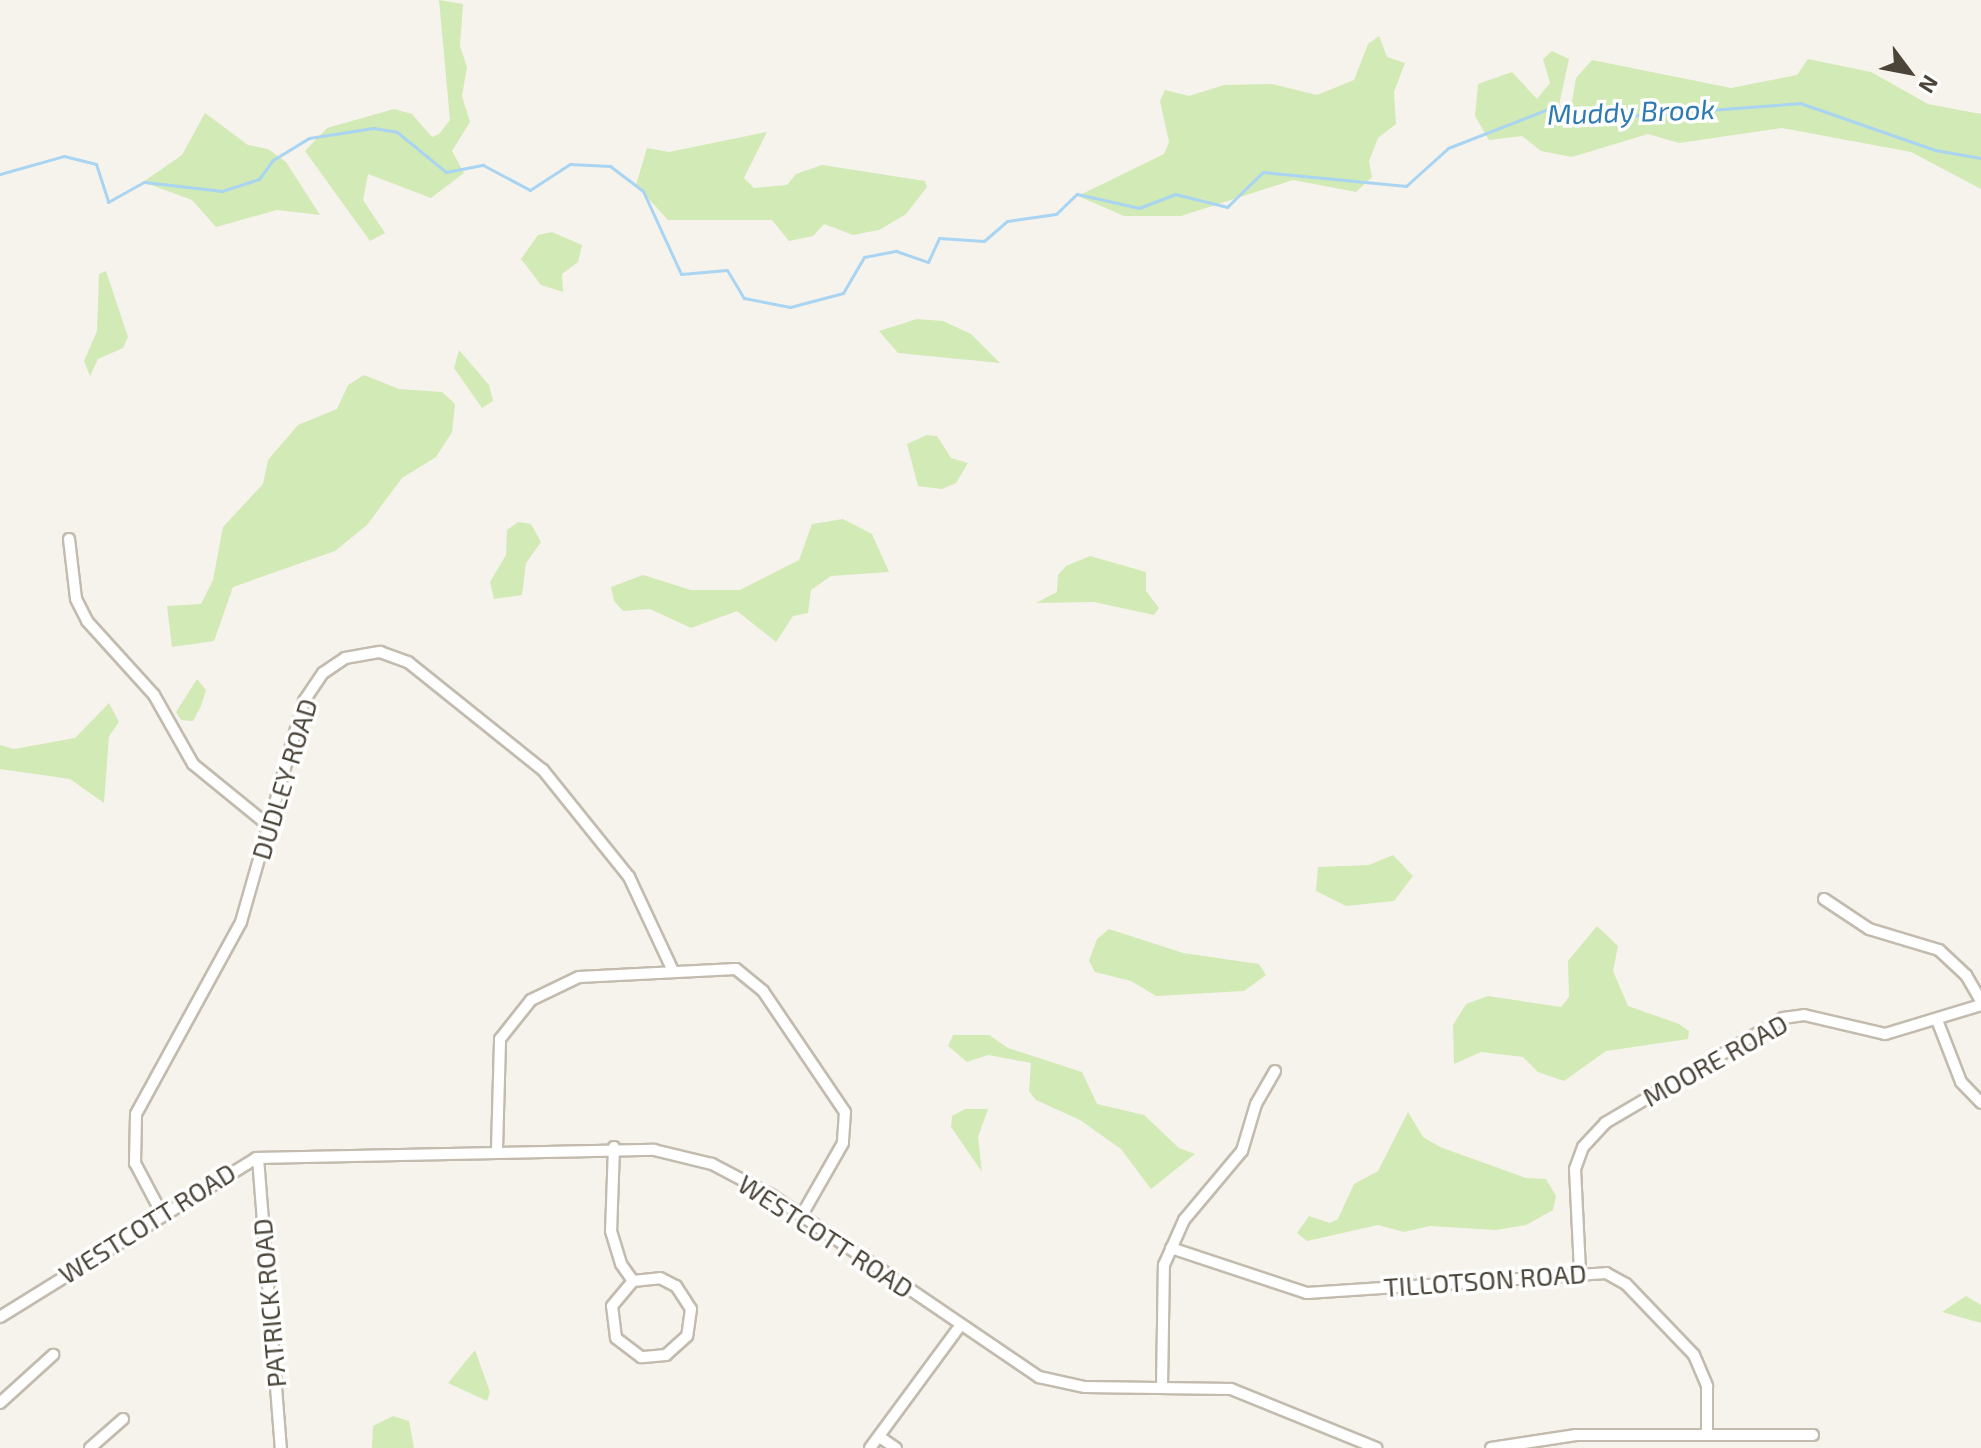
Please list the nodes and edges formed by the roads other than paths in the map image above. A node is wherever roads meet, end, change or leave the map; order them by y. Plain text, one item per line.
1 (69, 539) dead end
2 (269, 826) junction
3 (1824, 899) dead end
4 (672, 969) junction
5 (1981, 1003) edge
6 (1937, 1020) junction
7 (1275, 1071) dead end
8 (1981, 1103) edge
9 (614, 1147) junction
10 (497, 1149) junction
11 (258, 1158) junction
12 (162, 1214) junction
13 (802, 1215) junction
14 (1171, 1248) junction
15 (1580, 1271) junction
16 (633, 1281) junction
17 (0, 1317) edge
18 (960, 1326) junction
19 (53, 1355) dead end
20 (1162, 1387) junction
21 (0, 1403) edge
22 (123, 1419) dead end
23 (1707, 1432) junction
24 (1813, 1435) dead end
25 (881, 1438) junction
26 (90, 1448) edge
27 (281, 1448) edge
28 (870, 1448) edge
29 (896, 1448) edge
30 (1376, 1448) edge
31 (1491, 1448) edge

1 - 2 street
2 - 4 street, DUDLEY ROAD
2 - 12 street, DUDLEY ROAD
3 - 5 street
4 - 10 street
4 - 13 street
5 - 6 street, MOORE ROAD
6 - 8 street
6 - 15 street, MOORE ROAD
7 - 14 street
9 - 10 street, WESTCOTT ROAD
9 - 13 street, WESTCOTT ROAD
9 - 16 street
10 - 11 street, WESTCOTT ROAD
11 - 12 street, WESTCOTT ROAD
11 - 27 street, PATRICK ROAD
12 - 17 street, WESTCOTT ROAD
13 - 18 street, WESTCOTT ROAD
14 - 15 street, TILLOTSON ROAD
14 - 20 street
15 - 23 street, TILLOTSON ROAD
16 - 16 street
18 - 20 street, WESTCOTT ROAD
18 - 25 street
19 - 21 street
20 - 30 street, WESTCOTT ROAD
22 - 26 street
23 - 24 street
23 - 31 street
25 - 28 street
25 - 29 street

